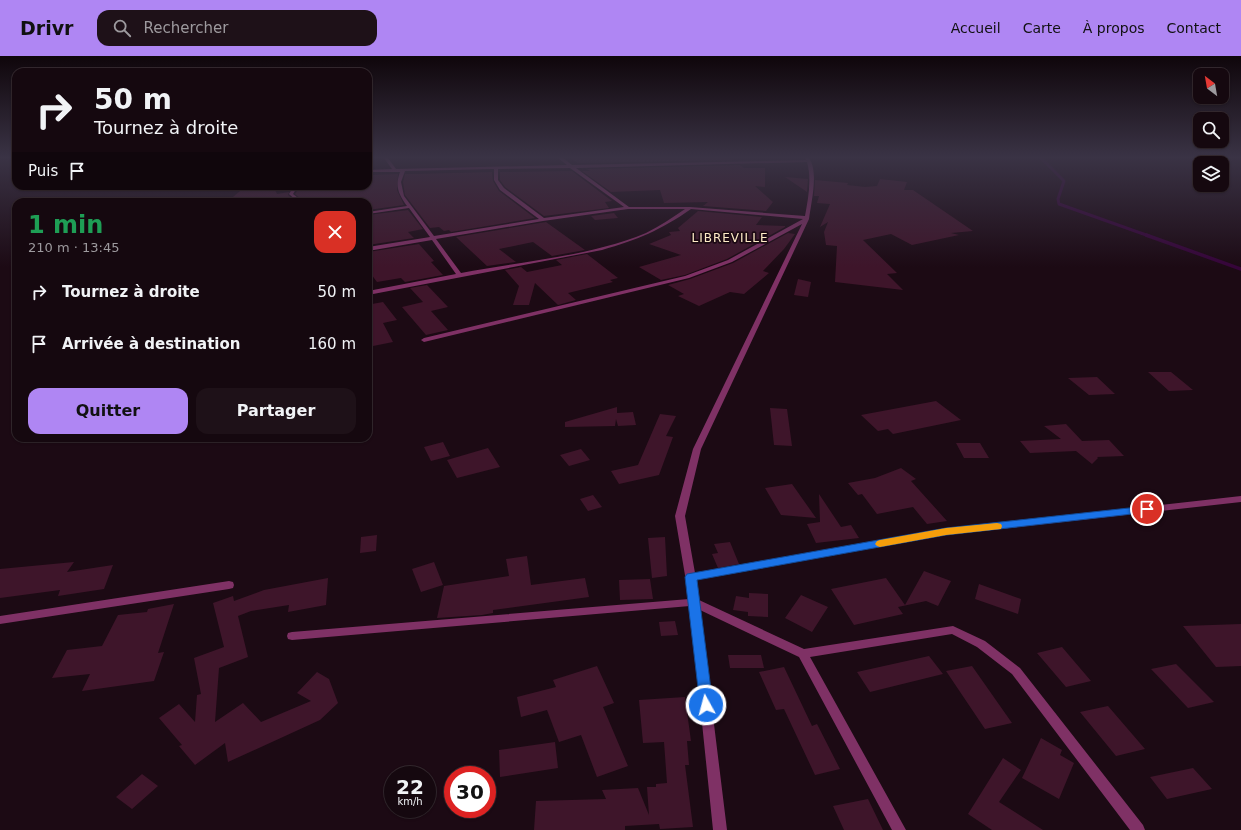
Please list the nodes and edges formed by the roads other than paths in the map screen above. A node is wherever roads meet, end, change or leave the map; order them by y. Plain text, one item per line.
1 (402, 194) edge
2 (509, 194) edge
3 (610, 194) edge
4 (810, 194) edge
5 (408, 207) junction
6 (628, 208) junction
7 (690, 208) junction
8 (372, 212) edge
9 (807, 218) junction
10 (543, 220) junction
11 (433, 238) junction
12 (372, 248) edge
13 (460, 275) junction
14 (372, 292) edge
15 (424, 340) dead end
16 (1241, 499) edge
17 (691, 577) junction
18 (229, 585) dead end
19 (693, 602) junction
20 (0, 620) edge
21 (292, 636) dead end
22 (803, 654) junction
23 (720, 830) edge
24 (899, 830) edge
25 (1138, 830) edge

1 - 5 street
2 - 10 street
3 - 6 street
4 - 9 street
5 - 8 street
5 - 11 street
6 - 7 street
6 - 10 street
7 - 9 street
7 - 13 street
9 - 15 street
9 - 17 street
10 - 11 street
11 - 12 street
11 - 13 street
13 - 14 street
16 - 17 street
17 - 19 street
18 - 20 street
19 - 21 street
19 - 22 street
19 - 23 street
22 - 24 street
22 - 25 street

